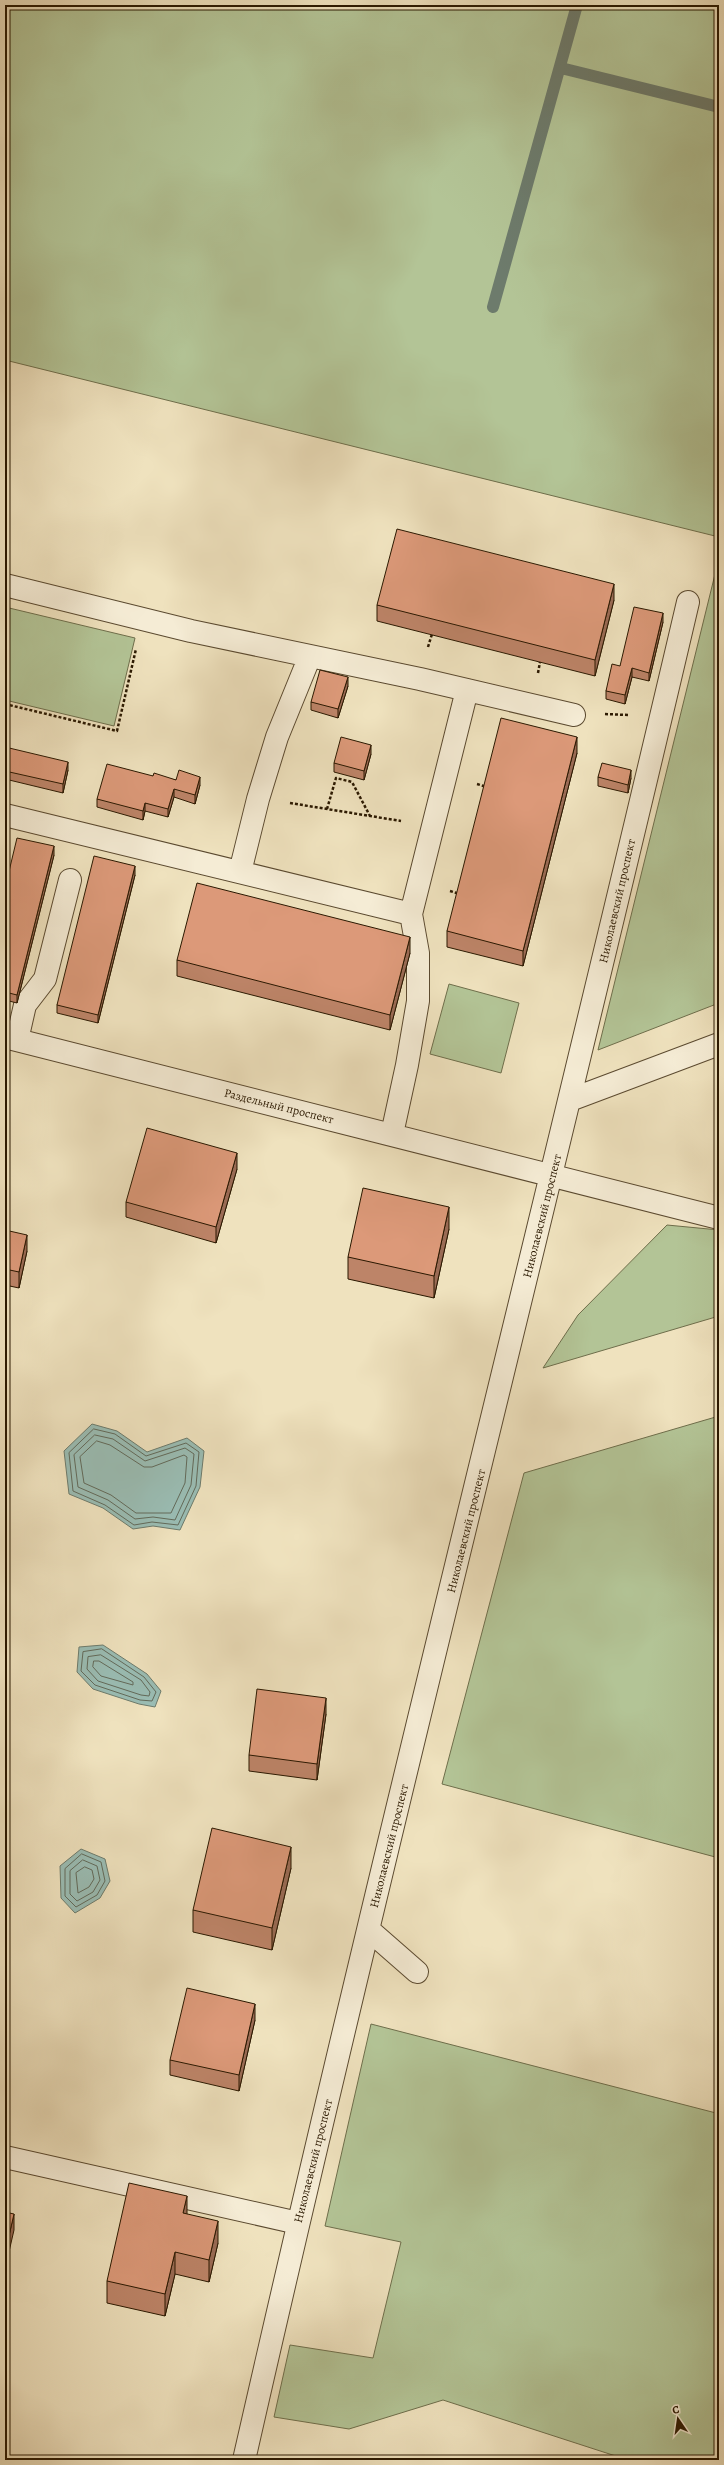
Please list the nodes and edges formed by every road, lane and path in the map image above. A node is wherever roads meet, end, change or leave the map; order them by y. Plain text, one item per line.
1 (5, 585) edge
2 (688, 602) dead end
3 (143, 620) junction
4 (310, 656) junction
5 (467, 690) junction
6 (5, 704) edge
7 (574, 715) joint
8 (660, 721) junction
9 (258, 798) junction
10 (327, 809) junction
11 (5, 815) edge
12 (370, 816) junction
13 (433, 826) junction
14 (240, 872) junction
15 (70, 880) dead end
16 (411, 914) junction
17 (11, 1039) edge
18 (719, 1044) edge
19 (570, 1100) junction
20 (392, 1134) junction
21 (552, 1174) junction
22 (719, 1218) edge
23 (369, 1930) junction
24 (417, 1972) dead end
25 (5, 2158) edge
26 (298, 2222) junction
27 (244, 2460) edge

1 - 3 street
2 - 8 street, Николаевский проспект
3 - 4 street
3 - 6 path
4 - 5 street
4 - 9 street
5 - 7 street
5 - 13 street
7 - 8 path
8 - 19 street, Николаевский проспект
9 - 10 path
9 - 14 street
10 - 12 path
10 - 12 path
11 - 14 street
12 - 13 path
13 - 16 street
14 - 16 street
15 - 17 street
16 - 20 street
17 - 20 street, Раздельный проспект
18 - 19 street
19 - 21 street, Николаевский проспект
20 - 21 street, Раздельный проспект
21 - 22 street, Раздельный проспект
21 - 23 street, Николаевский проспект
23 - 24 street
23 - 26 street, Николаевский проспект
25 - 26 street
26 - 27 street, Николаевский проспект

